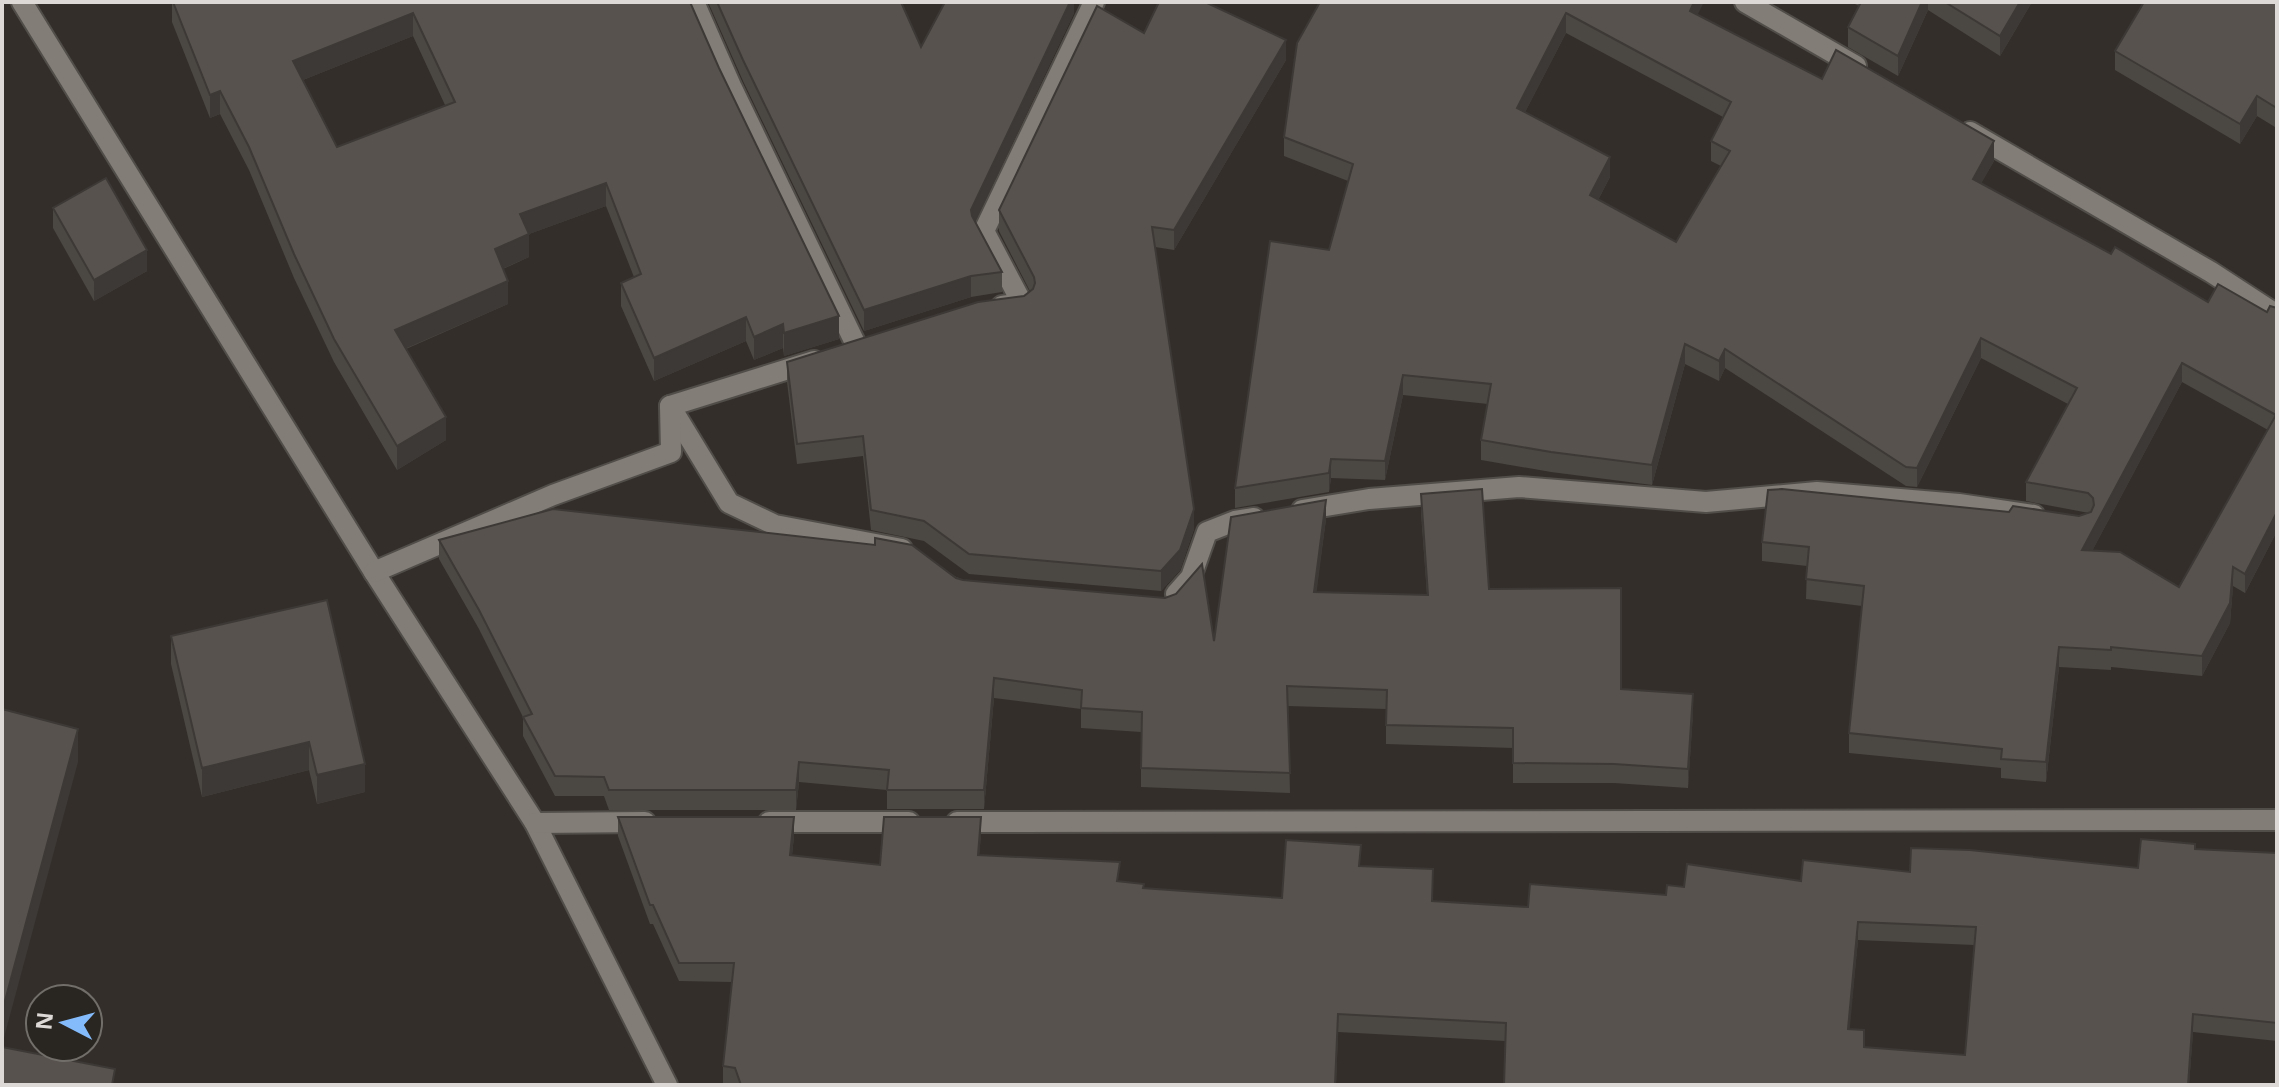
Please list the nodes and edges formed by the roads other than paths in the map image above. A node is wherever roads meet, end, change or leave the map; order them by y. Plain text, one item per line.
1 (22, 2) edge
2 (694, 2) edge
3 (1094, 2) edge
4 (1745, 2) edge
5 (1869, 74) edge
6 (1951, 121) edge
7 (975, 309) edge
8 (2277, 315) edge
9 (670, 406) junction
10 (2051, 518) edge
11 (917, 552) edge
12 (374, 572) junction
13 (1166, 605) edge
14 (2277, 820) edge
15 (662, 822) edge
16 (742, 822) edge
17 (535, 823) junction
18 (667, 1085) edge

1 - 12 street
2 - 9 street
3 - 7 street
4 - 5 street
6 - 8 street
9 - 11 street
9 - 12 street
10 - 13 street
12 - 17 street
14 - 16 street
15 - 17 street
17 - 18 street

